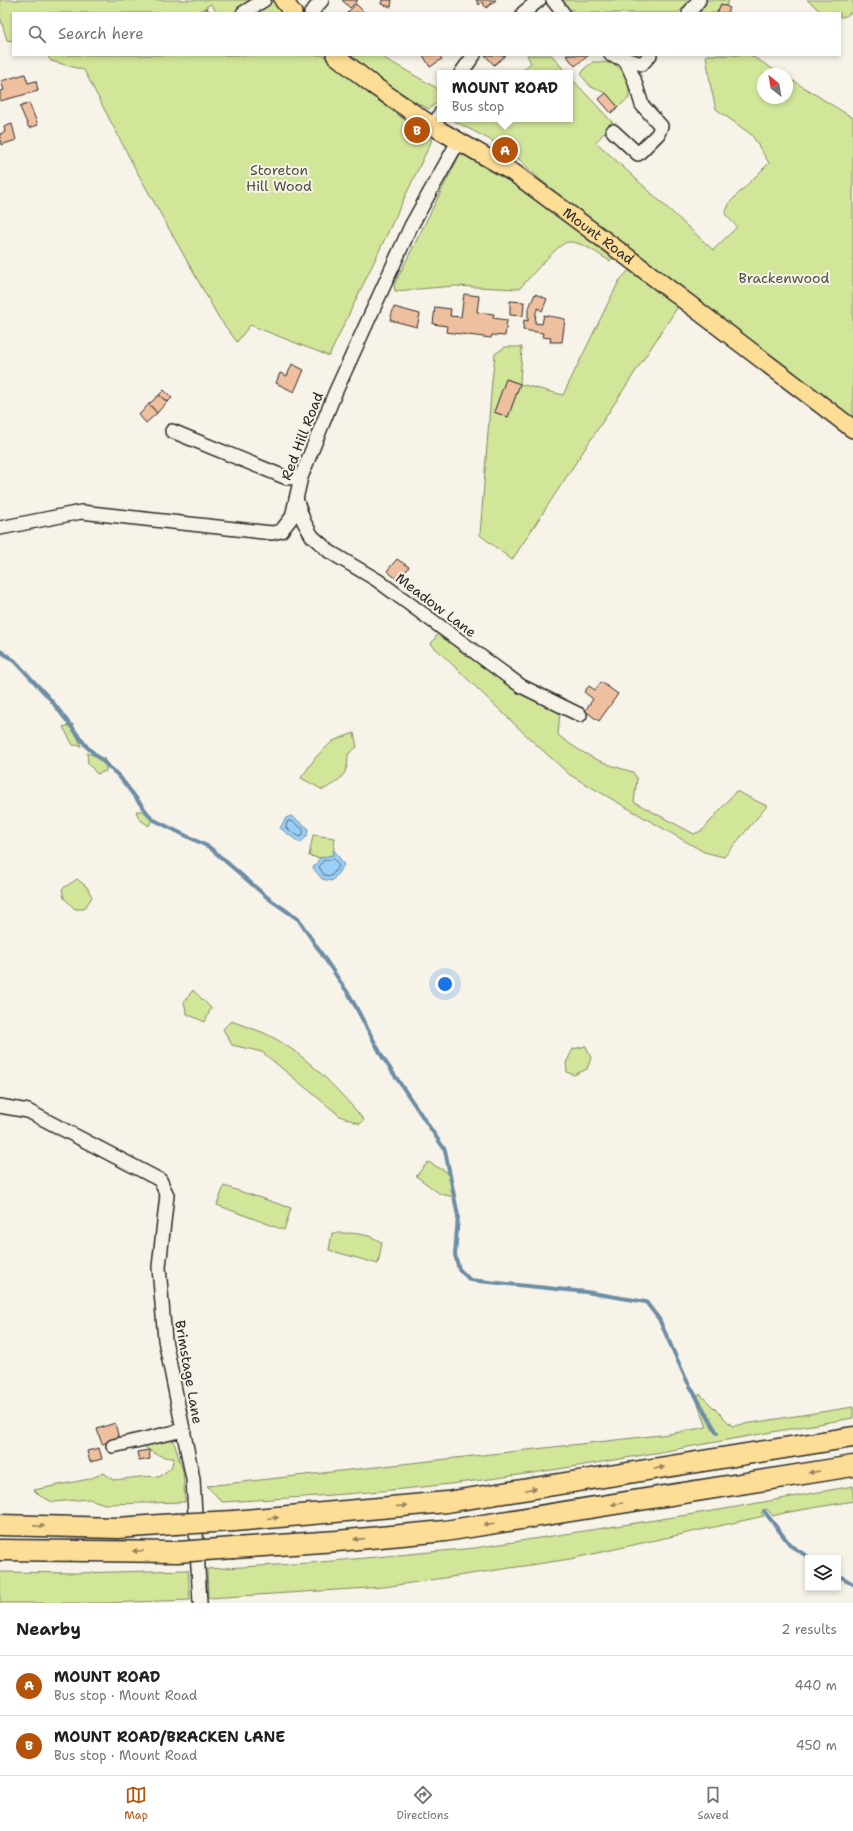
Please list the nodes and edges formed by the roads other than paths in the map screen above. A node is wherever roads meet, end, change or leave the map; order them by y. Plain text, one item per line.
1 (264, 0) edge
2 (283, 0) edge
3 (322, 0) edge
4 (539, 0) edge
5 (553, 0) edge
6 (699, 0) edge
7 (245, 12) edge
8 (293, 12) edge
9 (312, 12) edge
10 (524, 12) edge
11 (562, 12) edge
12 (690, 12) edge
13 (336, 56) edge
14 (473, 56) edge
15 (614, 56) edge
16 (649, 56) edge
17 (625, 59) junction
18 (463, 70) edge
19 (437, 120) edge
20 (439, 122) edge
21 (613, 131) dead end
22 (459, 140) junction
23 (853, 429) edge
24 (172, 431) dead end
25 (301, 477) junction
26 (296, 499) junction
27 (0, 528) edge
28 (580, 715) dead end
29 (0, 1106) edge
30 (184, 1430) junction
31 (853, 1437) edge
32 (113, 1446) dead end
33 (853, 1466) edge
34 (0, 1525) edge
35 (0, 1550) edge
36 (200, 1603) edge

1 - 7 street
2 - 8 main road
3 - 9 street
4 - 10 street
5 - 11 street
6 - 12 street
13 - 19 main road, Mount Road
14 - 18 street
15 - 17 street
16 - 17 street
17 - 21 street
20 - 22 main road, Mount Road
22 - 23 main road, Mount Road
22 - 25 street, Red Hill Road
24 - 25 street
25 - 26 street, Red Hill Road
26 - 27 street, Red Hill Road
26 - 28 street, Meadow Lane
29 - 30 street, Brimstage Lane
30 - 32 street
30 - 36 street, Brimstage Lane
34 -> 31 highway, bridge
33 -> 35 highway, bridge

